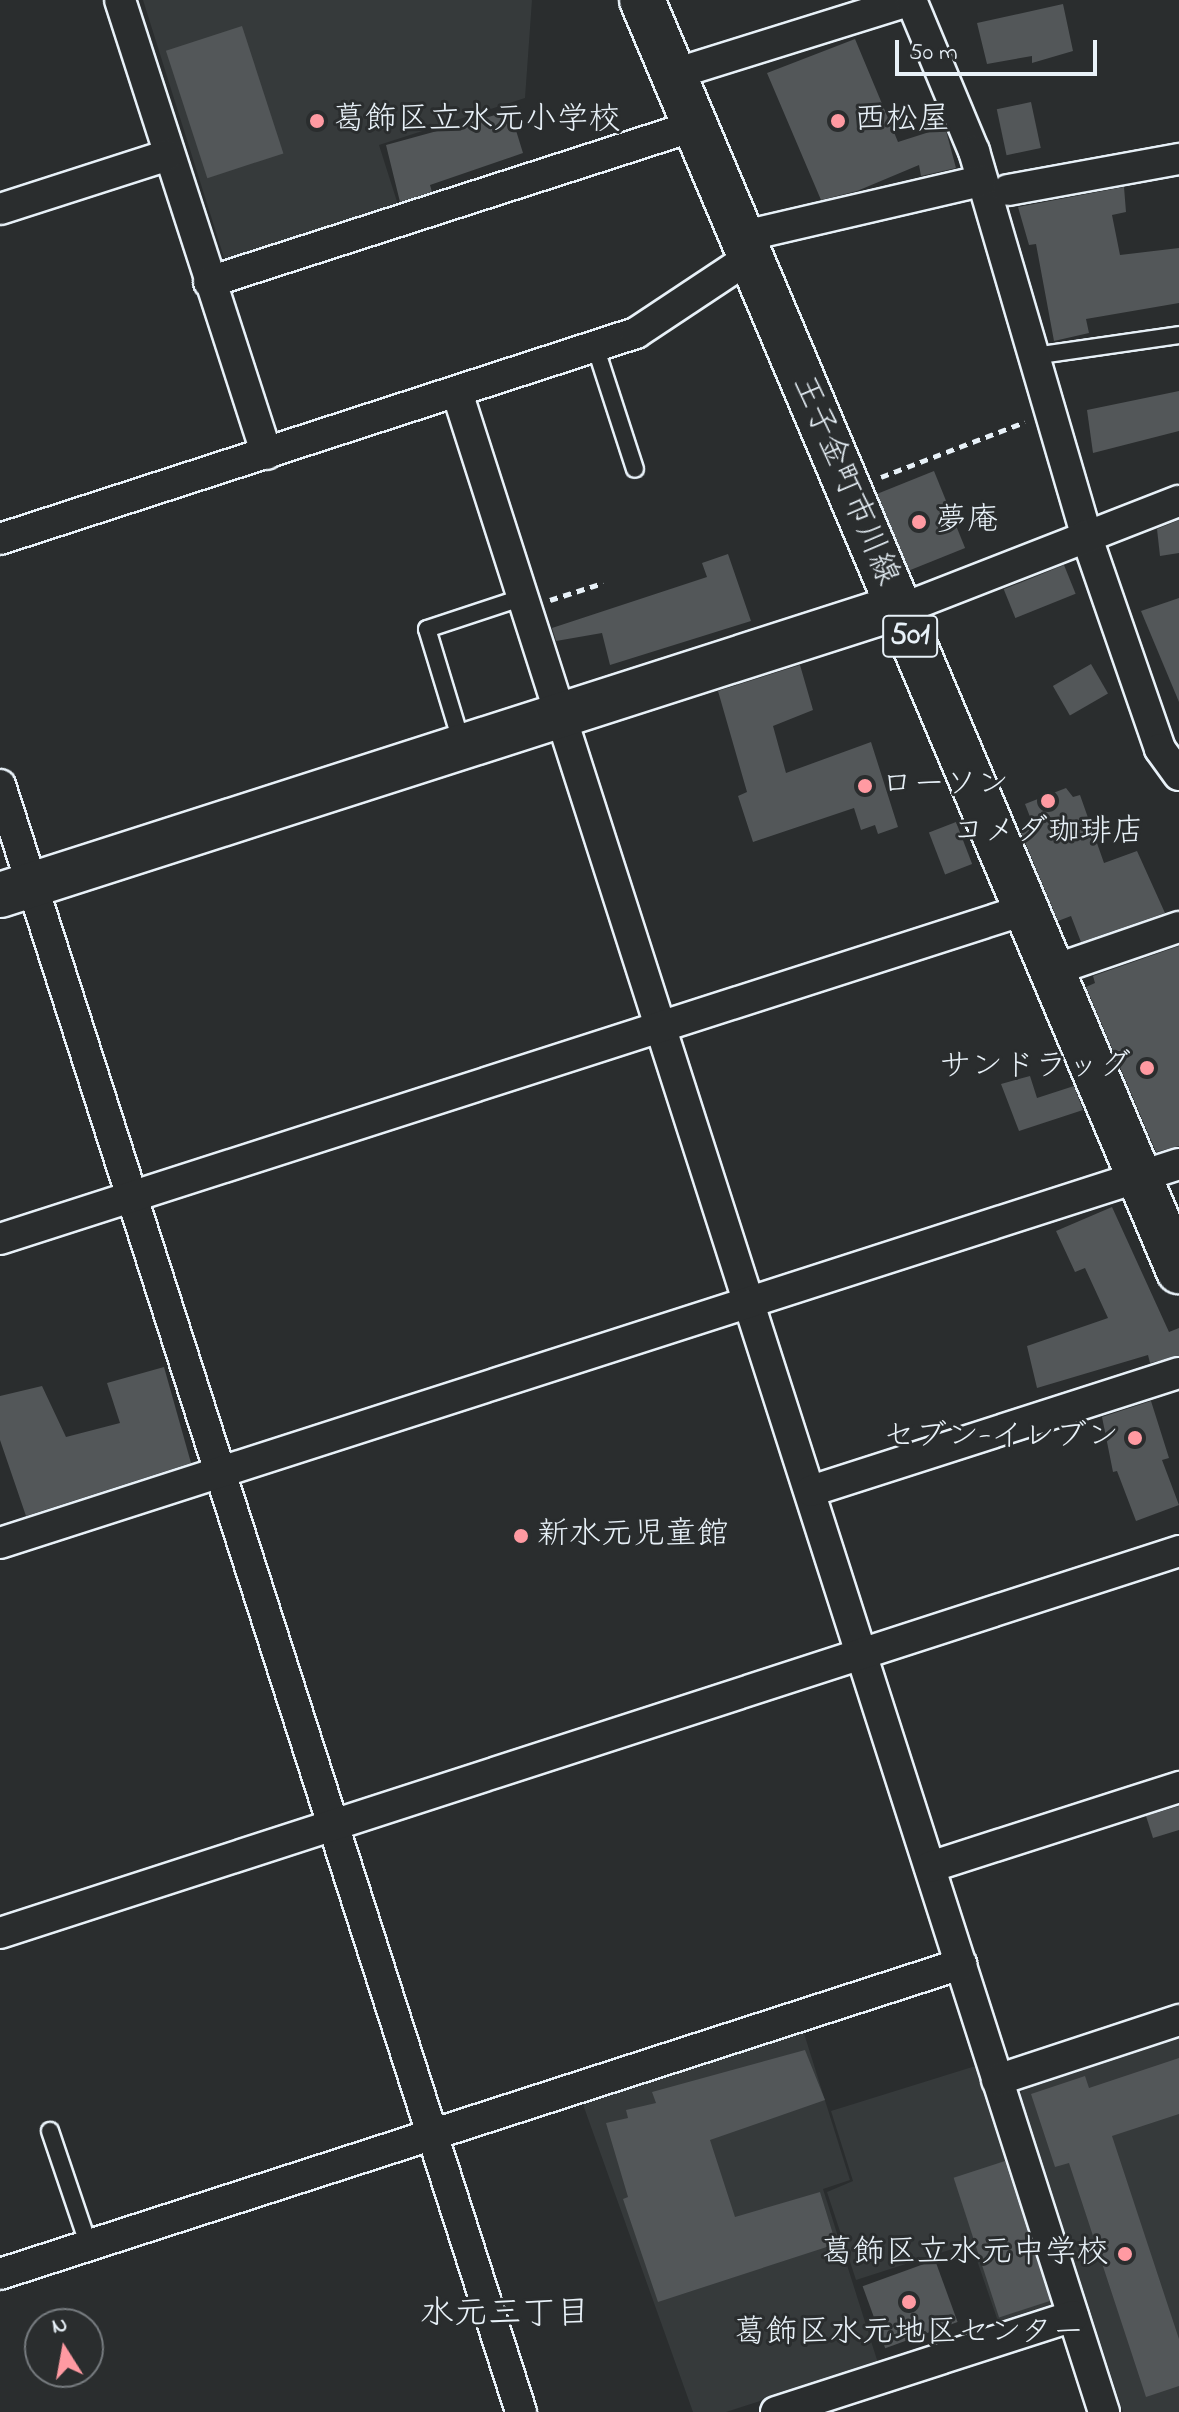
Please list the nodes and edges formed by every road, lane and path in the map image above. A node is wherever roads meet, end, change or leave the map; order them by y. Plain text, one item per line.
1 (120, 0) edge
2 (642, 0) edge
3 (674, 74) junction
4 (694, 126) junction
5 (168, 155) junction
6 (1179, 159) edge
7 (995, 186) junction
8 (0, 209) edge
9 (745, 248) junction
10 (209, 282) junction
11 (1179, 335) edge
12 (595, 346) junction
13 (1034, 356) junction
14 (457, 392) junction
15 (1049, 412) junction
16 (267, 454) junction
17 (635, 469) dead end
18 (846, 485) junction
19 (1179, 501) edge
20 (1086, 535) junction
21 (0, 539) edge
22 (603, 583) dead end
23 (533, 600) junction
24 (898, 609) junction
25 (560, 715) junction
26 (463, 747) junction
27 (1179, 775) edge
28 (0, 785) edge
29 (16, 890) edge
30 (1024, 910) junction
31 (1179, 927) edge
32 (1051, 971) junction
33 (661, 1026) junction
34 (1159, 1172) edge
35 (133, 1196) junction
36 (0, 1239) edge
37 (1179, 1271) edge
38 (749, 1303) junction
39 (1179, 1373) edge
40 (220, 1472) junction
41 (811, 1491) junction
42 (0, 1543) edge
43 (1179, 1551) edge
44 (862, 1655) junction
45 (1179, 1787) edge
46 (335, 1826) junction
47 (930, 1867) junction
48 (0, 1933) edge
49 (961, 1964) junction
50 (1179, 2020) edge
51 (997, 2080) junction
52 (50, 2131) dead end
53 (435, 2135) junction
54 (89, 2246) junction
55 (0, 2274) edge
56 (1073, 2316) junction
57 (521, 2412) edge
58 (776, 2412) edge
59 (1104, 2412) edge

1 - 5 street
2 - 3 main road, 王子金町市川線 / 501
3 - 4 main road, 王子金町市川線 / 501
3 - 7 street
4 - 9 main road, 王子金町市川線 / 501
4 - 10 street
5 - 8 street
5 - 10 street
6 - 7 street
7 - 9 street
7 - 13 street
9 - 12 street
9 - 18 main road, 王子金町市川線 / 501
10 - 16 street
11 - 13 lane
12 - 14 street
12 - 17 lane
13 - 15 street
14 - 16 street
14 - 23 street
15 - 18 path
15 - 20 street
16 - 21 street
18 - 24 main road, 王子金町市川線 / 501
19 - 20 street
20 - 24 street
20 - 27 street
22 - 23 path
23 - 25 street
23 - 26 lane
24 - 25 main road
24 - 30 main road, 王子金町市川線 / 501
25 - 26 main road
25 - 33 street
26 - 29 main road
28 - 29 street
29 - 35 street
30 - 32 main road, 王子金町市川線 / 501
30 - 33 street
31 - 32 street
32 - 34 main road, 王子金町市川線 / 501
33 - 35 street
33 - 38 street
34 - 37 main road, 王子金町市川線 / 501
34 - 38 street
35 - 36 street
35 - 40 street
38 - 40 street
38 - 41 street
39 - 41 street
40 - 42 street
40 - 46 street
41 - 44 street
43 - 44 street
44 - 46 street
44 - 47 street
45 - 47 street
46 - 48 street
46 - 53 street
47 - 49 street
49 - 51 street
49 - 53 street
50 - 51 street
51 - 56 street
52 - 54 lane
53 - 54 street
53 - 57 street
54 - 55 street
56 - 58 street
56 - 59 street

